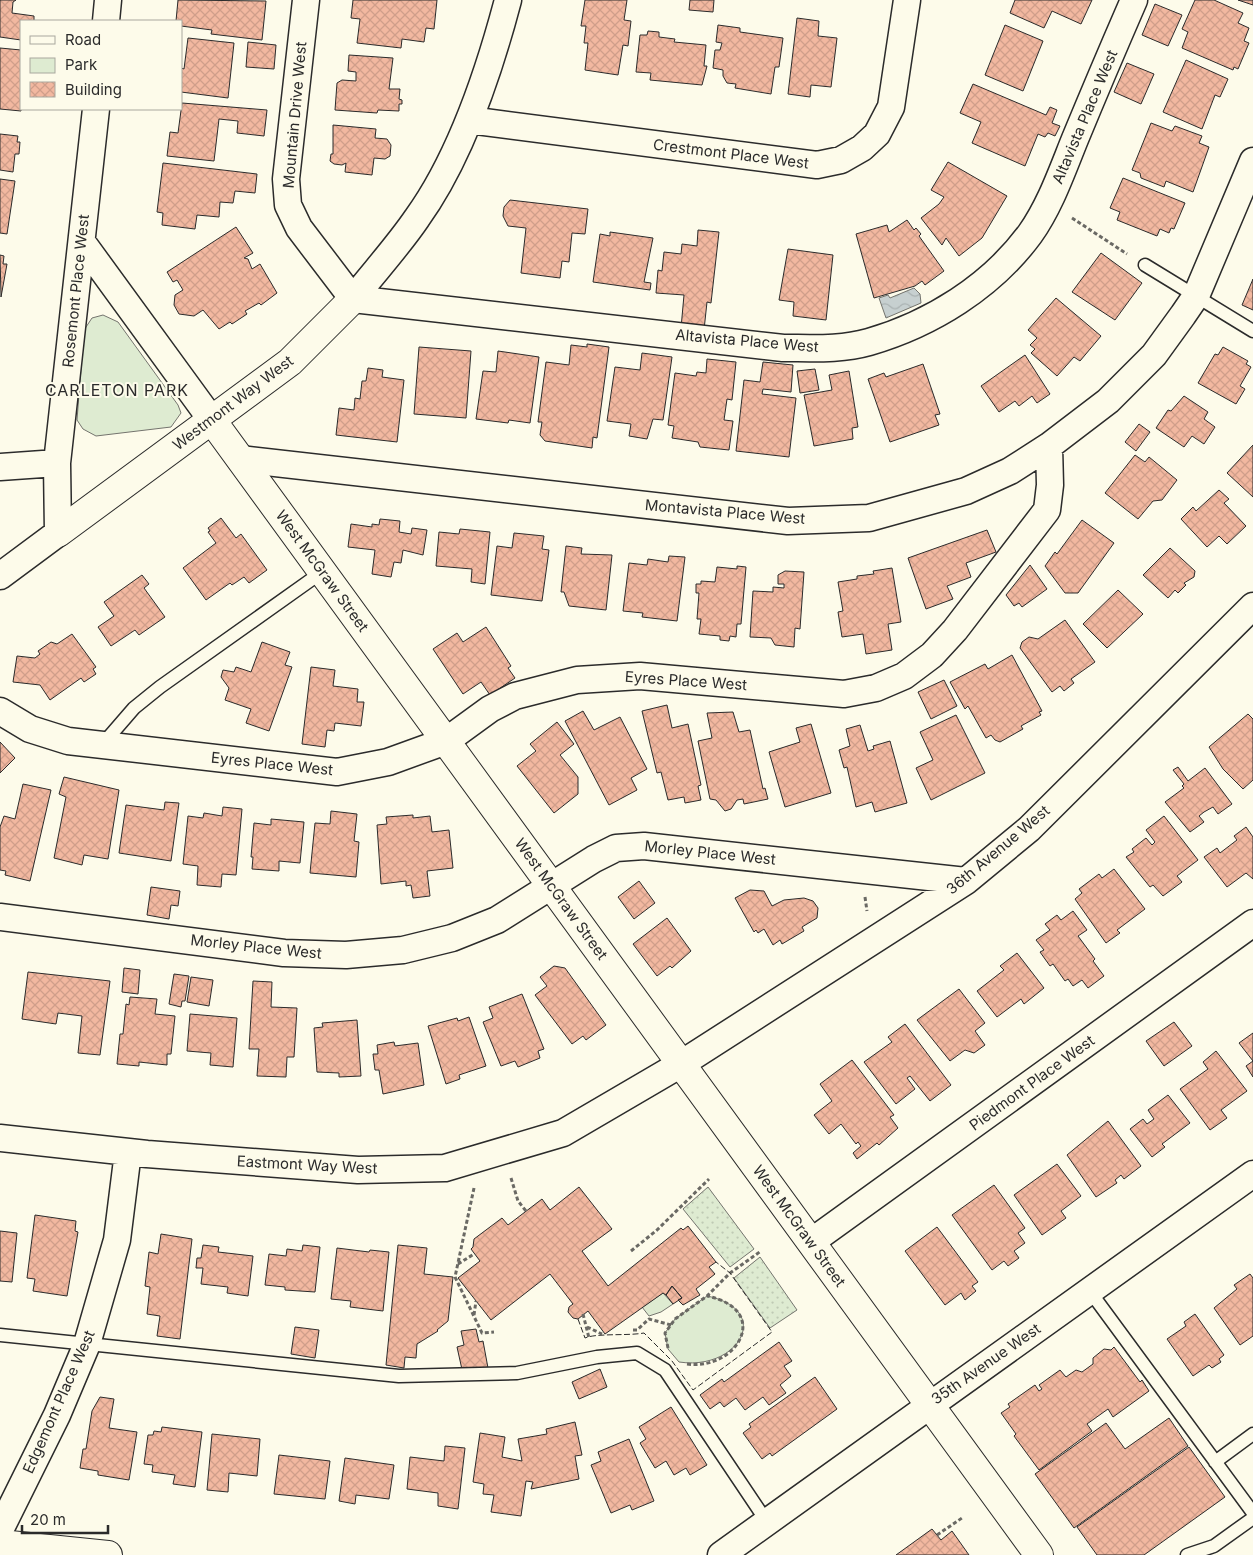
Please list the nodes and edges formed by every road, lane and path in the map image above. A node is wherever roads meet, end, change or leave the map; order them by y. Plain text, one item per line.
1 (108, 0) edge
2 (306, 0) edge
3 (508, 0) edge
4 (907, 0) edge
5 (1134, 0) edge
6 (106, 20) edge
7 (96, 110) edge
8 (469, 120) junction
9 (1253, 161) edge
10 (1079, 223) dead end
11 (82, 242) junction
12 (1145, 265) joint
13 (1196, 296) junction
14 (353, 299) junction
15 (1253, 331) edge
16 (211, 420) junction
17 (1048, 446) junction
18 (240, 459) junction
19 (57, 464) junction
20 (0, 467) edge
21 (58, 533) junction
22 (322, 572) junction
23 (0, 576) edge
24 (1253, 606) edge
25 (0, 711) edge
26 (446, 741) junction
27 (102, 745) junction
28 (966, 881) junction
29 (551, 885) junction
30 (863, 894) dead end
31 (867, 911) dead end
32 (0, 916) edge
33 (1253, 923) edge
34 (681, 1064) junction
35 (0, 1138) edge
36 (128, 1152) junction
37 (1253, 1174) edge
38 (511, 1177) dead end
39 (709, 1179) dead end
40 (474, 1187) dead end
41 (526, 1211) dead end
42 (812, 1242) junction
43 (631, 1251) dead end
44 (761, 1251) dead end
45 (474, 1254) dead end
46 (458, 1265) junction
47 (1090, 1290) junction
48 (707, 1296) junction
49 (476, 1301) dead end
50 (473, 1316) junction
51 (671, 1325) junction
52 (587, 1327) dead end
53 (628, 1331) dead end
54 (494, 1332) dead end
55 (610, 1334) dead end
56 (0, 1335) edge
57 (87, 1344) junction
58 (674, 1356) dead end
59 (679, 1362) dead end
60 (930, 1404) junction
61 (1253, 1434) edge
62 (1215, 1462) junction
63 (1253, 1513) edge
64 (962, 1518) dead end
65 (1253, 1518) edge
66 (767, 1522) junction
67 (0, 1530) edge
68 (937, 1535) dead end
69 (0, 1544) edge
70 (1210, 1550) edge
71 (108, 1555) edge
72 (721, 1555) edge
73 (1039, 1555) edge
74 (1187, 1555) edge

1 - 6 street
2 - 14 street, Mountain Drive West
3 - 8 street, Westmont Way West
4 - 8 street, Crestmont Place West
5 - 14 street, Altavista Place West
7 - 11 street, Rosemont Place West
8 - 14 street, Westmont Way West
9 - 13 street, Montavista Place West
10 - 12 path
11 - 16 street, West McGraw Street
11 - 19 street, Rosemont Place West
12 - 13 lane
13 - 15 lane
13 - 17 street, Montavista Place West
14 - 16 street, Westmont Way West
16 - 18 street, West McGraw Street
16 - 21 street, Westmont Way West
17 - 18 street, Montavista Place West
17 - 26 street, Eyres Place West
18 - 22 street, West McGraw Street
19 - 20 street
19 - 21 street, Rosemont Place West
21 - 23 street, Westmont Way West
22 - 26 street, West McGraw Street
22 - 27 lane
24 - 28 street, 36th Avenue West
25 - 27 street, Eyres Place West
26 - 27 street, Eyres Place West
26 - 29 street, West McGraw Street
28 - 29 street, Morley Place West
28 - 34 street, 36th Avenue West
29 - 32 street, Morley Place West
29 - 34 street, West McGraw Street
30 - 31 path
33 - 42 street, Piedmont Place West
34 - 36 street, Eastmont Way West
34 - 42 street, West McGraw Street
35 - 36 street, Eastmont Way West
36 - 57 street, Edgemont Place West
37 - 47 street, 35th Avenue West
38 - 41 path
39 - 43 path
40 - 46 path
42 - 60 street, West McGraw Street
44 - 48 path
45 - 46 path
46 - 50 path
47 - 60 street, 35th Avenue West
47 - 62 lane
48 - 51 path
48 - 59 path
49 - 50 path
50 - 54 path
51 - 53 path
51 - 58 path
52 - 55 path
56 - 57 lane
57 - 66 lane
57 - 67 street, Edgemont Place West
60 - 66 street, 35th Avenue West
60 - 73 street, West McGraw Street
61 - 62 lane
62 - 63 lane
64 - 68 path
65 - 70 lane
66 - 72 street, 35th Avenue West
69 - 71 street
70 - 74 lane

